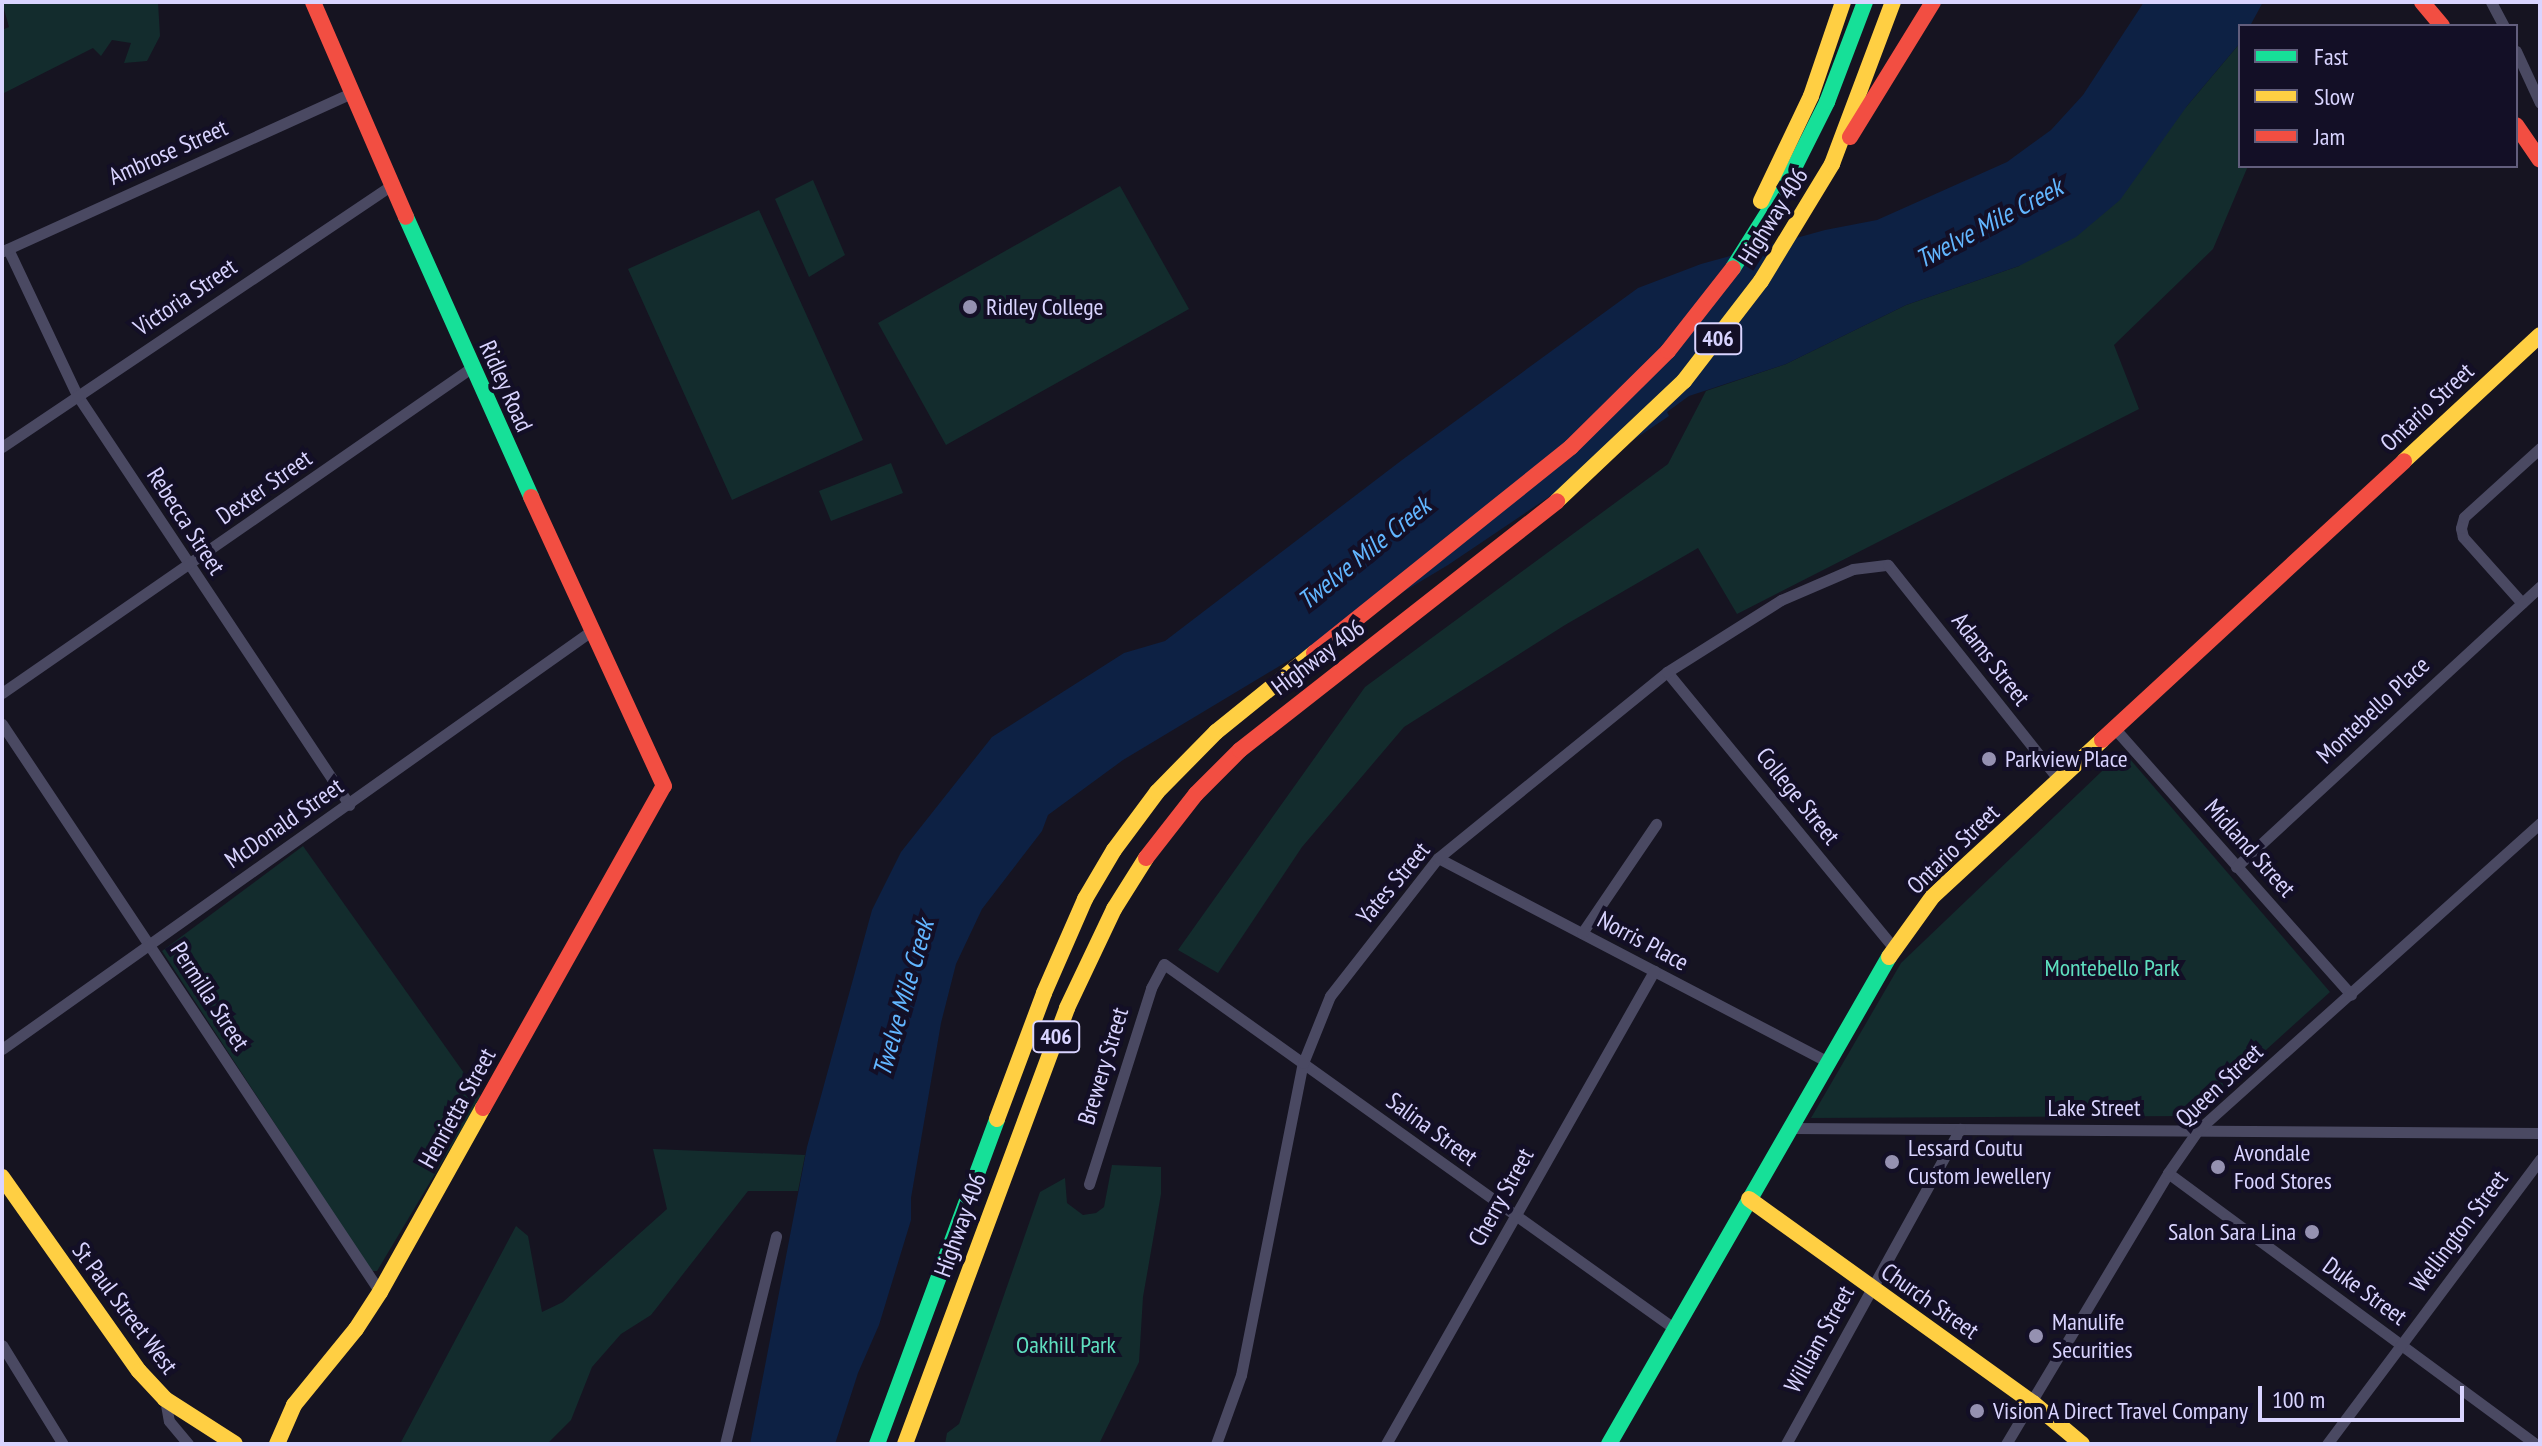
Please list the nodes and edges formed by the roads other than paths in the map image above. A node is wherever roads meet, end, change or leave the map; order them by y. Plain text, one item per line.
1 (313, 2) edge
2 (1843, 2) edge
3 (1865, 2) edge
4 (1893, 2) edge
5 (1933, 2) edge
6 (2422, 2) edge
7 (2491, 2) edge
8 (2440, 24) edge
9 (2503, 24) edge
10 (2518, 55) edge
11 (353, 92) junction
12 (2540, 103) edge
13 (2518, 128) edge
14 (2539, 157) edge
15 (1832, 164) junction
16 (393, 184) junction
17 (5, 250) edge
18 (1709, 297) junction
19 (2540, 335) edge
20 (471, 368) junction
21 (77, 395) junction
22 (2, 447) edge
23 (2540, 448) edge
24 (1888, 565) joint
25 (189, 566) junction
26 (2540, 586) edge
27 (2522, 603) junction
28 (591, 631) junction
29 (1667, 672) junction
30 (2, 693) edge
31 (2, 724) edge
32 (2116, 730) junction
33 (2060, 781) junction
34 (664, 786) joint
35 (349, 805) junction
36 (2540, 823) edge
37 (1656, 824) dead end
38 (1438, 858) junction
39 (2236, 867) junction
40 (1582, 933) junction
41 (150, 944) junction
42 (1894, 948) junction
43 (1164, 964) joint
44 (1654, 971) junction
45 (2351, 995) junction
46 (2, 1049) edge
47 (1828, 1062) junction
48 (1303, 1063) junction
49 (1791, 1128) junction
50 (1960, 1129) junction
51 (2198, 1130) junction
52 (2540, 1133) edge
53 (2540, 1159) edge
54 (2168, 1173) junction
55 (2, 1177) edge
56 (1089, 1184) dead end
57 (1749, 1199) junction
58 (1516, 1216) junction
59 (776, 1236) dead end
60 (1871, 1289) junction
61 (380, 1292) junction
62 (1675, 1329) junction
63 (2, 1345) edge
64 (2401, 1345) junction
65 (165, 1399) junction
66 (2033, 1403) junction
67 (63, 1444) edge
68 (188, 1444) edge
69 (235, 1444) edge
70 (277, 1444) edge
71 (725, 1444) edge
72 (877, 1444) edge
73 (905, 1444) edge
74 (1216, 1444) edge
75 (1386, 1444) edge
76 (1609, 1444) edge
77 (1786, 1444) edge
78 (2006, 1444) edge
79 (2082, 1444) edge
80 (2327, 1444) edge
81 (2536, 1444) edge

1 - 11 main road, Ridley Road
2 - 18 main road
3 - 18 main road, Highway 406 / 406
4 - 15 main road, Highway 406 / 406
5 - 15 main road
6 - 8 main road
7 - 9 street
10 - 12 street
11 - 16 main road, Ridley Road
11 - 17 street, Ambrose Street
13 - 14 main road
15 - 73 main road, Highway 406 / 406
16 - 20 main road, Ridley Road
16 - 21 street, Victoria Street
17 - 21 street, Rebecca Street
18 - 72 main road, Highway 406 / 406
19 - 32 main road, Ontario Street
20 - 25 street, Dexter Street
20 - 28 main road, Ridley Road
21 - 22 street, Victoria Street
21 - 25 street, Rebecca Street
23 - 27 street
24 - 29 street, Yates Street
24 - 33 street, Adams Street
25 - 30 street, Dexter Street
25 - 35 street, Rebecca Street
26 - 27 street, Montebello Place
27 - 39 street, Montebello Place
28 - 34 main road, Ridley Road
28 - 35 street, McDonald Street
29 - 38 street, Yates Street
29 - 42 street, College Street
31 - 41 street, Permilla Street
32 - 33 main road, Ontario Street
32 - 39 street, Midland Street
33 - 42 main road, Ontario Street
34 - 61 main road, Henrietta Street
35 - 41 street, McDonald Street
36 - 45 street, Queen Street
37 - 40 street
38 - 40 street, Norris Place
38 - 48 street, Yates Street
39 - 45 street, Midland Street
40 - 44 street, Norris Place
41 - 46 street, McDonald Street
41 - 61 street, Permilla Street
42 - 47 main road, Ontario Street
43 - 48 street, Salina Street
43 - 56 street, Brewery Street
44 - 47 street, Norris Place
44 - 58 street, Cherry Street
45 - 51 street, Queen Street
47 - 49 main road, Ontario Street
48 - 58 street, Salina Street
48 - 74 street, Yates Street
49 - 50 street, Lake Street
49 - 57 main road, Ontario Street
50 - 51 street, Lake Street
50 - 60 street, William Street
51 - 52 street, Lake Street
51 - 54 street, Queen Street
53 - 64 street, Wellington Street
54 - 64 street, Duke Street
54 - 66 street, Queen Street
55 - 65 main road, St Paul Street West
57 - 60 main road, Church Street
57 - 62 main road, Ontario Street
58 - 62 street, Salina Street
58 - 75 street, Cherry Street
59 - 71 street
60 - 66 main road, Church Street
60 - 77 street, William Street
61 - 70 main road, Henrietta Street
62 - 76 main road, Ontario Street
63 - 67 street
64 - 80 street, Wellington Street
64 - 81 street, Duke Street
65 - 68 street
65 - 69 main road, St Paul Street West
66 - 78 street, Queen Street
66 - 79 main road, Church Street

